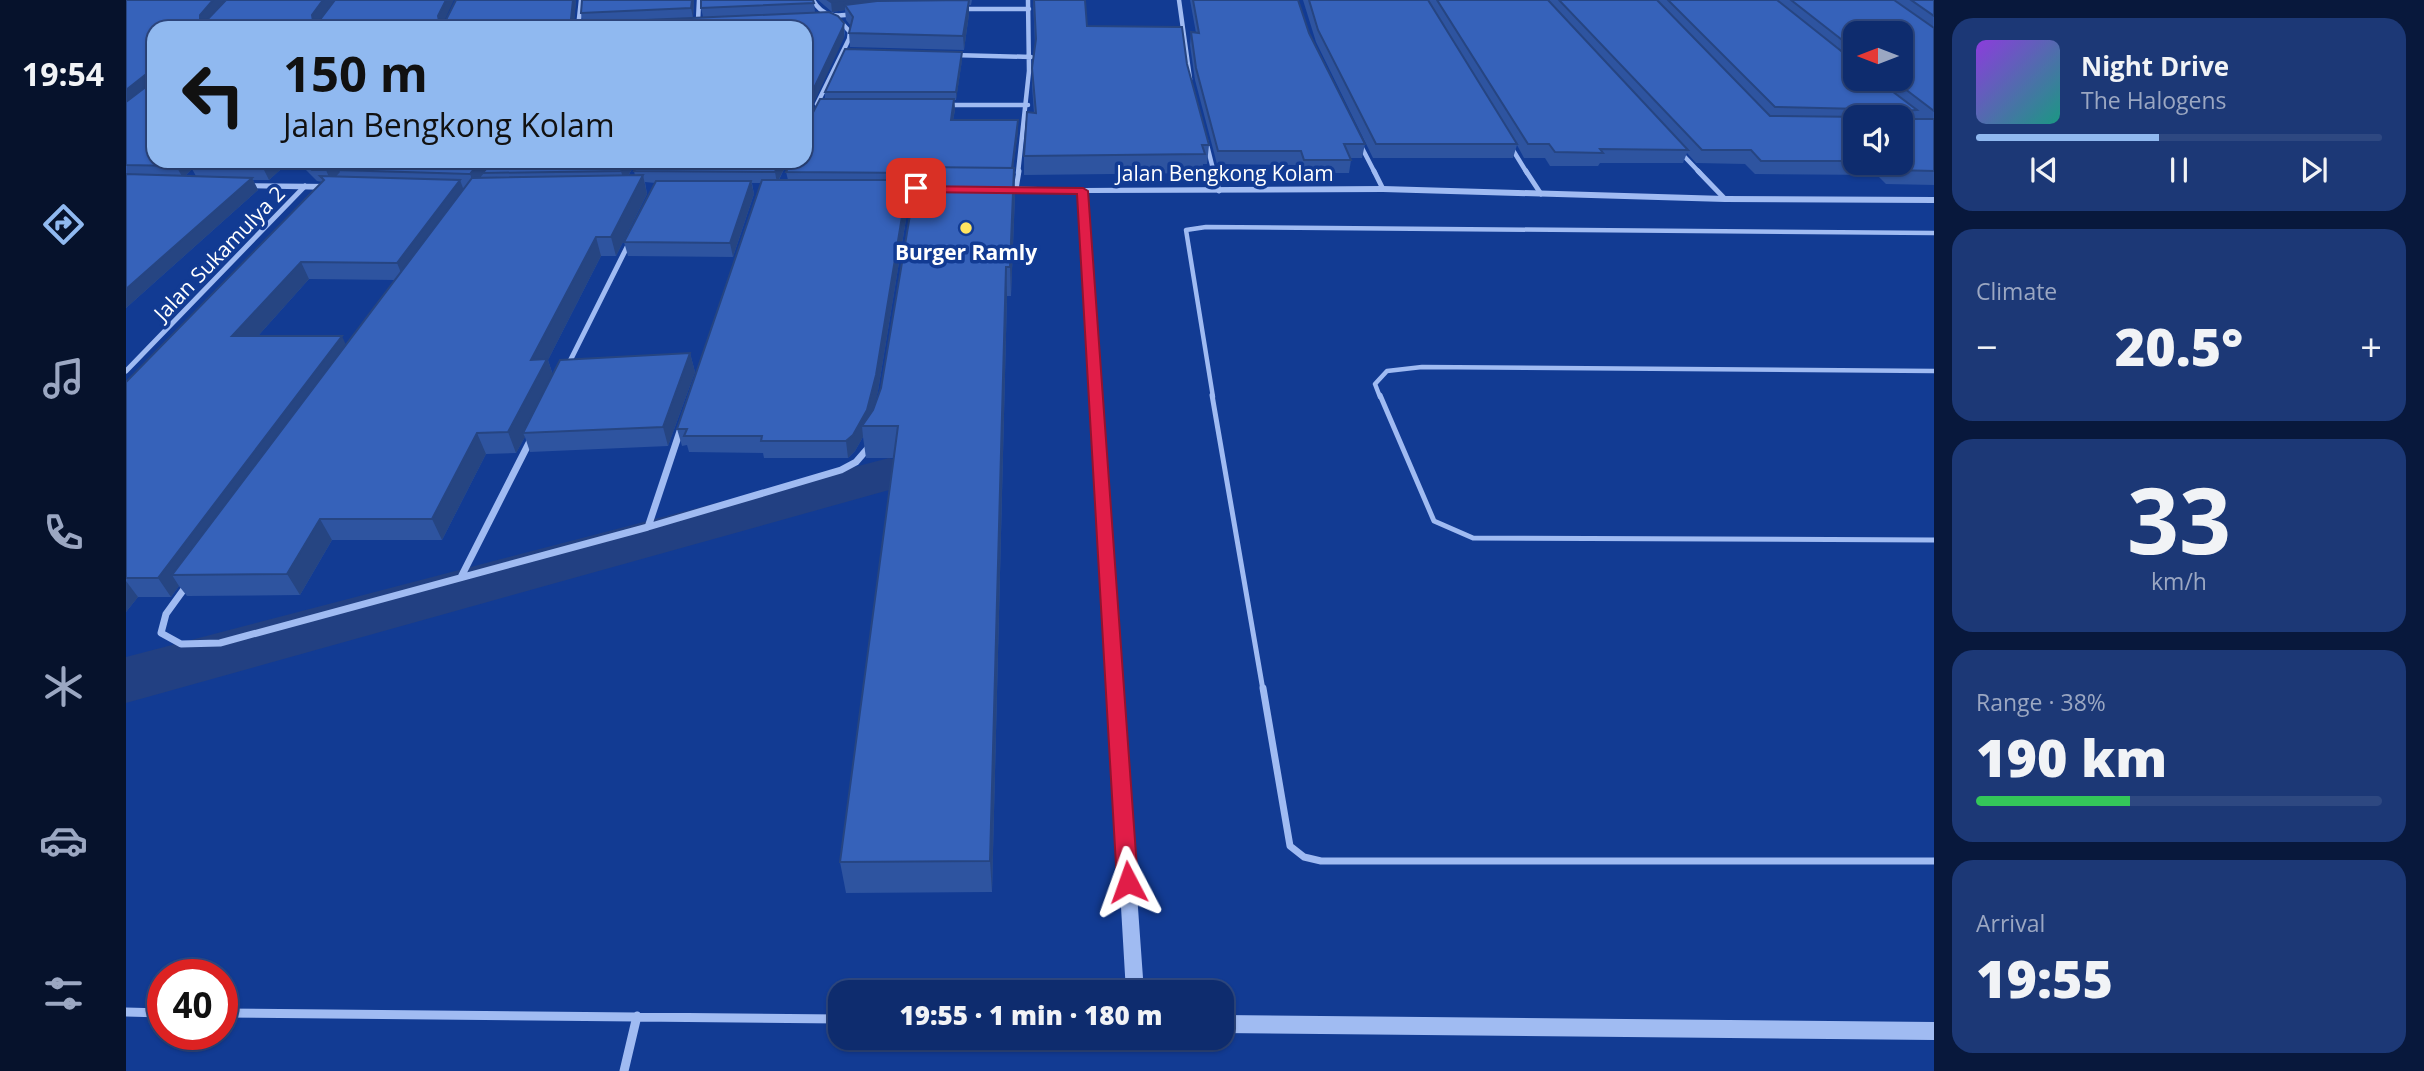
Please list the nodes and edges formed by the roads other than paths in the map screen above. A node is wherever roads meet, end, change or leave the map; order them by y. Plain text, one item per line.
1 (581, 0) edge
2 (699, 0) edge
3 (813, 0) edge
4 (1028, 0) edge
5 (1179, 0) edge
6 (956, 9) edge
7 (1029, 9) junction
8 (855, 14) edge
9 (831, 17) junction
10 (817, 18) edge
11 (579, 21) edge
12 (710, 21) edge
13 (844, 52) junction
14 (857, 53) edge
15 (950, 55) edge
16 (1031, 57) junction
17 (1190, 81) edge
18 (817, 105) junction
19 (830, 105) edge
20 (936, 105) edge
21 (1028, 105) junction
22 (813, 114) edge
23 (1203, 130) edge
24 (1505, 136) edge
25 (1358, 140) edge
26 (1674, 146) edge
27 (340, 178) edge
28 (225, 186) edge
29 (305, 186) junction
30 (332, 187) junction
31 (345, 187) edge
32 (991, 189) edge
33 (1016, 189) junction
34 (1383, 189) junction
35 (1083, 191) junction
36 (1219, 191) junction
37 (1541, 194) junction
38 (1726, 199) junction
39 (1934, 201) edge
40 (1934, 233) edge
41 (632, 237) edge
42 (565, 370) edge
43 (126, 371) edge
44 (1934, 371) edge
45 (683, 423) edge
46 (534, 431) edge
47 (873, 440) edge
48 (648, 527) junction
49 (1934, 540) edge
50 (461, 577) junction
51 (190, 581) edge
52 (1934, 861) edge
53 (1134, 980) edge
54 (126, 1012) edge
55 (147, 1013) edge
56 (238, 1013) edge
57 (637, 1016) junction
58 (828, 1019) edge
59 (1234, 1024) edge
60 (1934, 1031) edge
61 (624, 1071) edge

1 - 11 street
2 - 12 street
3 - 9 street
4 - 7 street
5 - 17 street
6 - 7 street
7 - 16 street
8 - 9 street
9 - 10 street
9 - 13 street
13 - 14 street
13 - 18 street
15 - 16 street
16 - 21 street
18 - 19 street
18 - 22 street
20 - 21 street
21 - 33 street
23 - 36 street
24 - 37 street
25 - 34 street
26 - 38 street
27 - 30 street
28 - 29 street
29 - 30 street
29 - 43 street, Jalan Sukamulya 2
30 - 31 street
32 - 33 street, Jalan Bengkong Kolam
33 - 35 street, Jalan Bengkong Kolam
34 - 36 street, Jalan Bengkong Kolam
34 - 37 street, Jalan Bengkong Kolam
35 - 36 street, Jalan Bengkong Kolam
35 - 53 street
37 - 38 street, Jalan Bengkong Kolam
38 - 39 street, Jalan Bengkong Kolam
40 - 52 lane
41 - 42 street
44 - 49 lane
45 - 48 street
46 - 50 street
47 - 48 street
48 - 50 street
50 - 51 street
54 - 55 street
56 - 57 street
57 - 58 street
57 - 61 street
59 - 60 street

